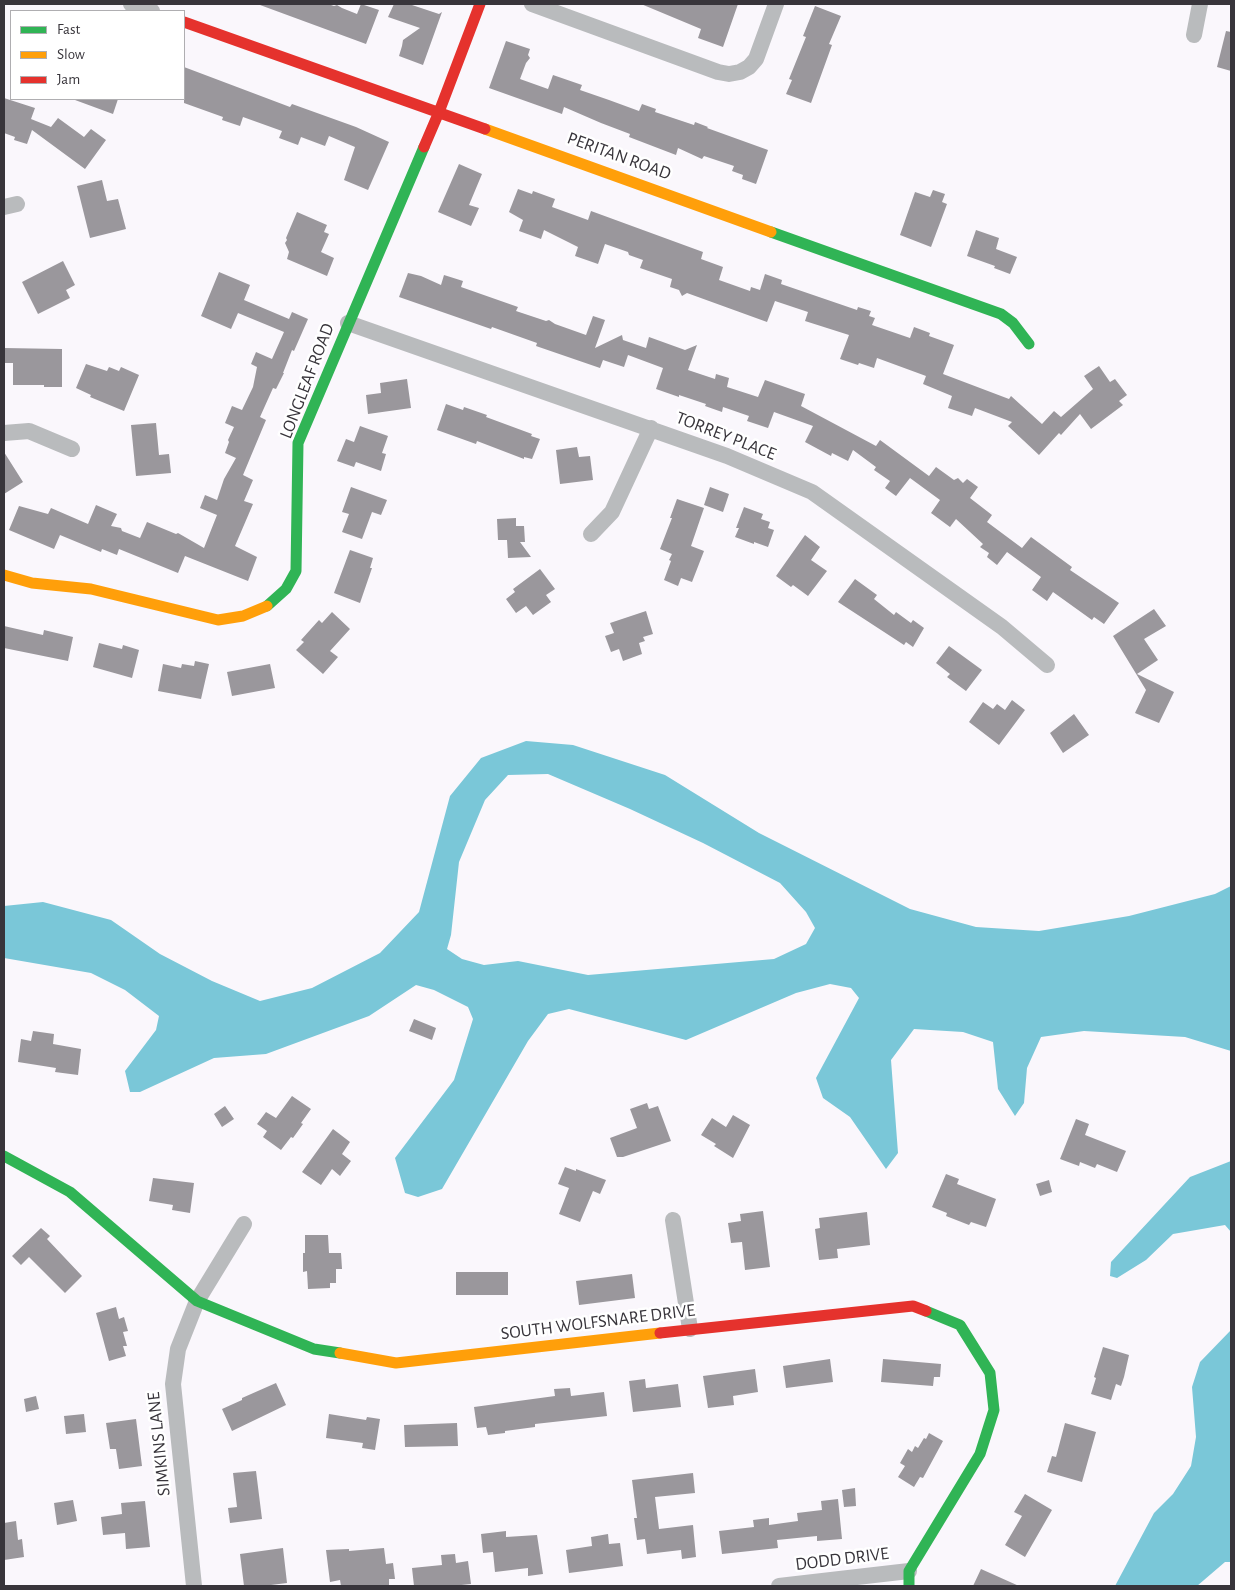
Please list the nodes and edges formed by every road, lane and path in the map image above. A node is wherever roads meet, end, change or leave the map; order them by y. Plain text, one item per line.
1 (131, 4) edge
2 (480, 4) edge
3 (532, 4) edge
4 (776, 4) edge
5 (1200, 4) edge
6 (149, 10) edge
7 (185, 22) edge
8 (1194, 35) dead end
9 (439, 112) junction
10 (348, 323) junction
11 (1029, 344) dead end
12 (651, 428) junction
13 (4, 433) edge
14 (72, 449) dead end
15 (591, 534) dead end
16 (4, 575) edge
17 (1048, 665) dead end
18 (4, 1156) edge
19 (673, 1220) dead end
20 (244, 1224) dead end
21 (197, 1301) junction
22 (690, 1329) junction
23 (909, 1579) edge
24 (194, 1586) edge
25 (779, 1586) edge

1 - 6 street
2 - 9 street, LONGLEAF ROAD
3 - 4 street
5 - 8 street
7 - 9 street, PERITAN ROAD
9 - 10 street, LONGLEAF ROAD
9 - 11 street, PERITAN ROAD
10 - 12 street, TORREY PLACE
10 - 16 street, LONGLEAF ROAD
12 - 15 street
12 - 17 street, TORREY PLACE
13 - 14 street
18 - 21 street, SOUTH WOLFSNARE DRIVE
19 - 22 street
20 - 21 street, SIMKINS LANE
21 - 22 street, SOUTH WOLFSNARE DRIVE
21 - 24 street, SIMKINS LANE
22 - 23 street, SOUTH WOLFSNARE DRIVE
23 - 25 street, DODD DRIVE

